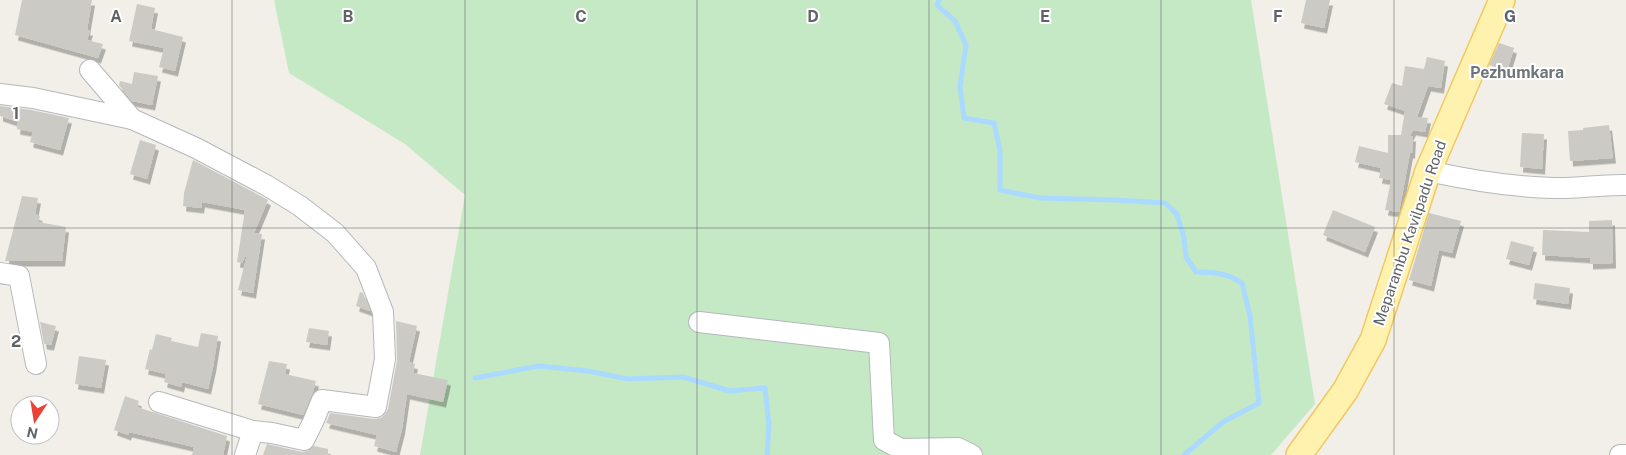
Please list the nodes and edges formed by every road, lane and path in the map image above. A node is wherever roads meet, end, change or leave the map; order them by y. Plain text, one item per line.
1 (1502, 0) edge
2 (90, 70) dead end
3 (0, 94) edge
4 (132, 119) junction
5 (1428, 171) junction
6 (1626, 185) edge
7 (0, 273) edge
8 (699, 322) dead end
9 (36, 364) dead end
10 (159, 402) dead end
11 (253, 432) junction
12 (245, 455) edge
13 (972, 455) edge
14 (1299, 455) edge
15 (1620, 455) edge
16 (1626, 455) edge

1 - 5 main road, Meparambu Kavilpadu Road
2 - 4 street
3 - 4 street
4 - 11 street
5 - 6 street
5 - 14 main road, Meparambu Kavilpadu Road
7 - 9 street
8 - 13 street
10 - 11 street
11 - 12 street
15 - 16 street

